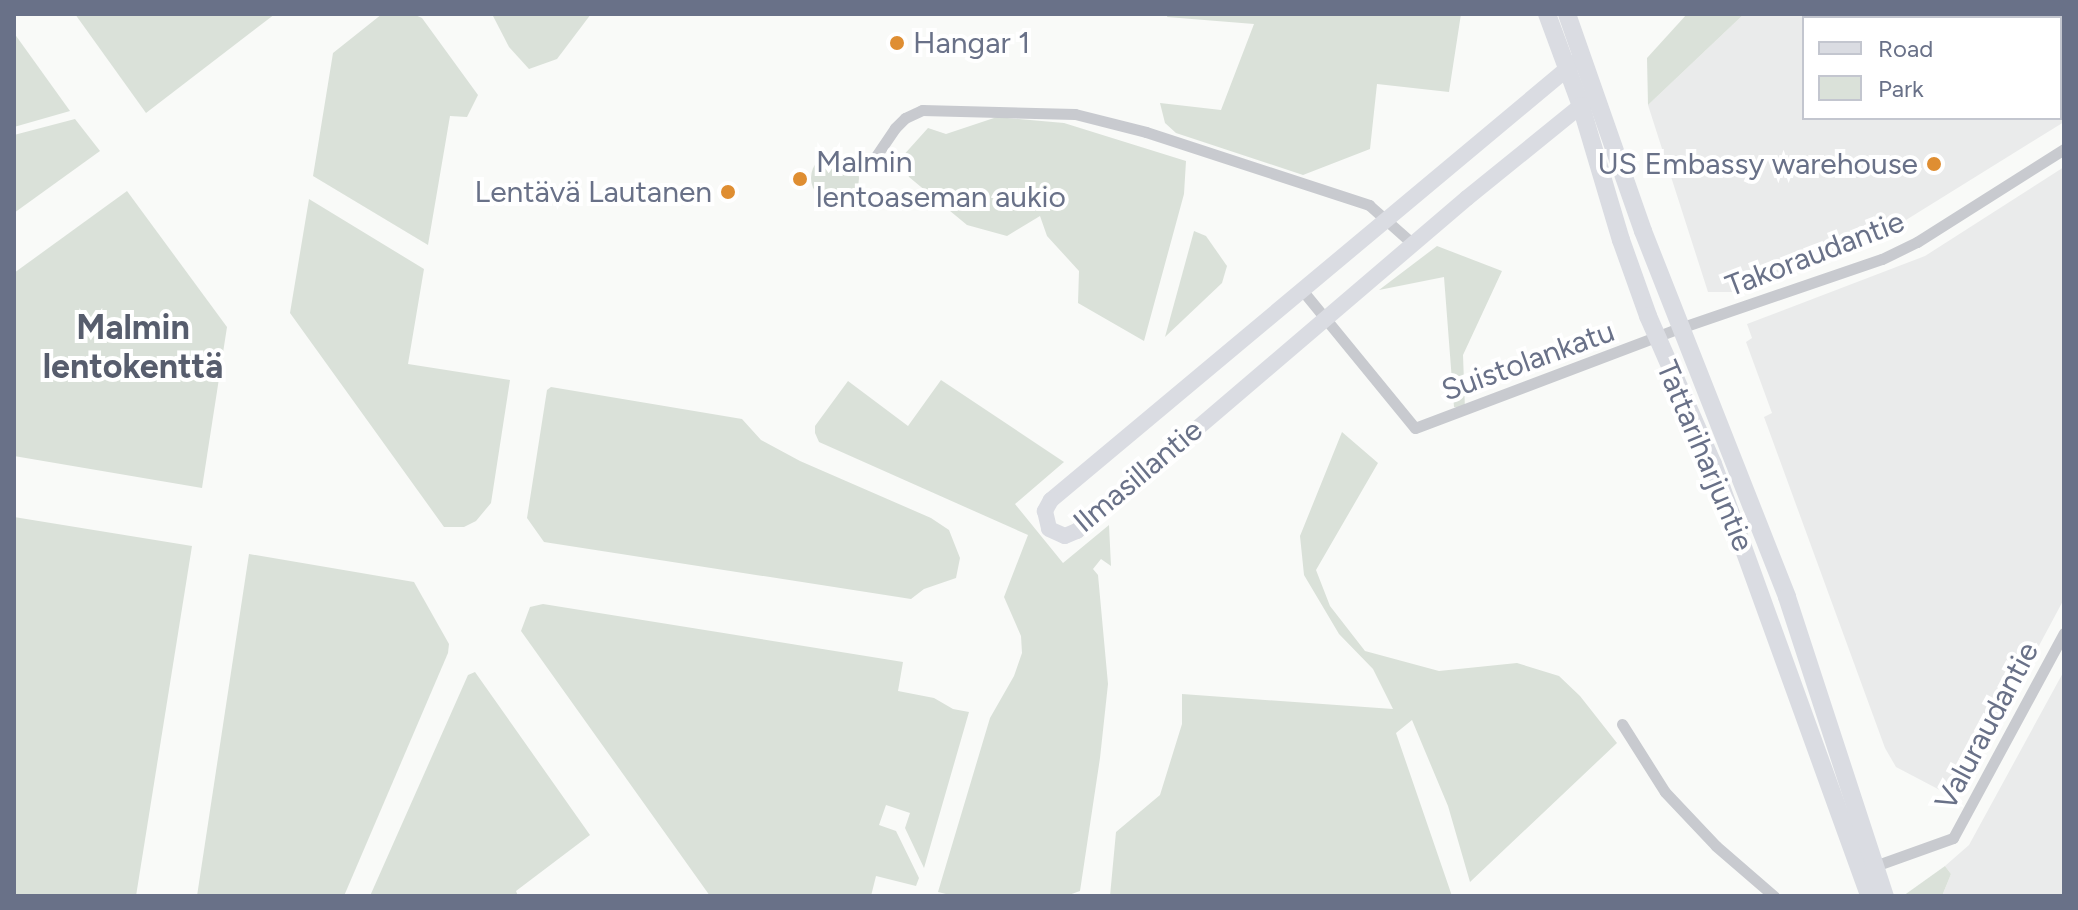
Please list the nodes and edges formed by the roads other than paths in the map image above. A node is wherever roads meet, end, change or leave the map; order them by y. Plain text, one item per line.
1 (1547, 14) edge
2 (1567, 14) edge
3 (1574, 63) junction
4 (1588, 100) junction
5 (2064, 149) edge
6 (872, 162) dead end
7 (1386, 219) junction
8 (1413, 244) junction
9 (1302, 290) junction
10 (1325, 318) junction
11 (1680, 328) junction
12 (1657, 338) junction
13 (2064, 633) edge
14 (1622, 724) dead end
15 (1868, 869) junction
16 (1774, 896) edge
17 (1869, 896) edge
18 (1885, 896) edge

1 - 3 main road, Tattariharjuntie
2 - 3 main road, Tattariharjuntie
3 - 4 main road, Tattariharjuntie
3 - 7 main road, Ilmasillantie
4 - 8 main road, Ilmasillantie
4 - 11 main road, Tattariharjuntie
4 - 12 main road, Tattariharjuntie
5 - 11 street, Takoraudantie
6 - 7 street
7 - 8 street
7 - 9 main road, Ilmasillantie
8 - 10 main road, Ilmasillantie
9 - 10 street
9 - 10 main road, Ilmasillantie
10 - 12 street, Suistolankatu
11 - 12 street, Takoraudantie
11 - 15 main road, Tattariharjuntie
12 - 15 main road, Tattariharjuntie
13 - 15 street, Valuraudantie
14 - 16 street
15 - 17 main road, Tattariharjuntie
15 - 18 main road, Tattariharjuntie

